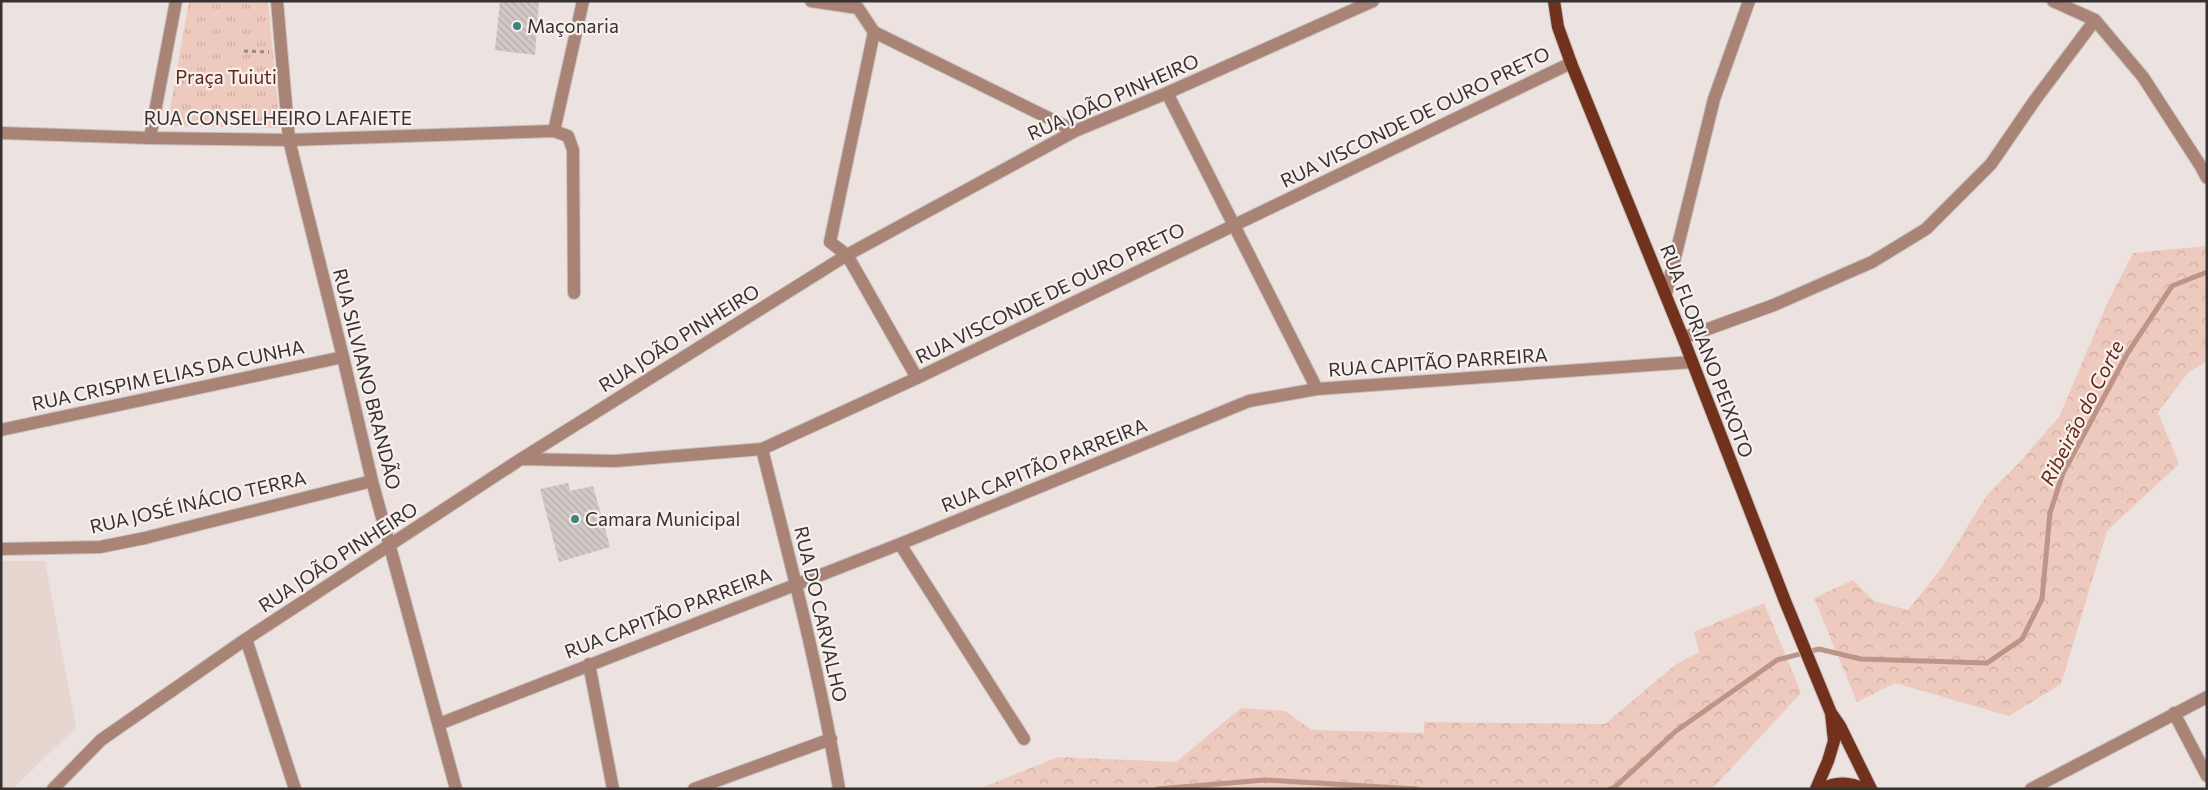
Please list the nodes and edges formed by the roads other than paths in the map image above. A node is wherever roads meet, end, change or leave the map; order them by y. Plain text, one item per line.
1 (176, 1) edge
2 (277, 1) edge
3 (583, 1) edge
4 (811, 1) edge
5 (1373, 1) edge
6 (1547, 1) edge
7 (1554, 1) edge
8 (1749, 1) edge
9 (2053, 1) edge
10 (859, 4) edge
11 (2095, 20) junction
12 (1558, 27) junction
13 (874, 32) junction
14 (1571, 63) junction
15 (1167, 93) junction
16 (1074, 131) junction
17 (554, 132) junction
18 (1, 133) edge
19 (150, 138) junction
20 (288, 140) junction
21 (2207, 178) edge
22 (1234, 224) junction
23 (847, 254) junction
24 (574, 293) dead end
25 (1666, 294) junction
26 (1683, 338) junction
27 (343, 356) junction
28 (1692, 362) junction
29 (918, 378) junction
30 (1317, 389) junction
31 (1, 430) edge
32 (762, 449) junction
33 (521, 459) junction
34 (372, 481) junction
35 (900, 544) junction
36 (389, 546) junction
37 (1, 549) edge
38 (796, 584) junction
39 (246, 638) junction
40 (590, 664) junction
41 (2207, 697) edge
42 (1829, 709) junction
43 (2174, 713) junction
44 (439, 724) junction
45 (830, 739) junction
46 (1024, 739) dead end
47 (2207, 776) edge
48 (54, 789) edge
49 (295, 789) edge
50 (456, 789) edge
51 (613, 789) edge
52 (694, 789) edge
53 (838, 789) edge
54 (1816, 789) edge
55 (1822, 789) edge
56 (1864, 789) edge
57 (1871, 789) edge
58 (2031, 789) edge

1 - 19 street
2 - 20 street, RUA SILVIANO BRANDÃO
3 - 17 street
4 - 10 street
5 - 15 street, RUA JOÃO PINHEIRO
6 - 12 street
7 - 12 main road, RUA FLORIANO PEIXOTO
8 - 25 street
9 - 11 street
10 - 13 street
11 - 21 street
11 - 26 street
12 - 14 main road, RUA FLORIANO PEIXOTO
13 - 16 street
13 - 23 street
14 - 22 street, RUA VISCONDE DE OURO PRETO
14 - 25 main road, RUA FLORIANO PEIXOTO
15 - 16 street, RUA JOÃO PINHEIRO
15 - 22 street
16 - 23 street, RUA JOÃO PINHEIRO
17 - 20 street, RUA CONSELHEIRO LAFAIETE
17 - 24 street
18 - 19 street, RUA CONSELHEIRO LAFAIETE
19 - 20 street, RUA CONSELHEIRO LAFAIETE
20 - 27 street, RUA SILVIANO BRANDÃO
22 - 29 street, RUA VISCONDE DE OURO PRETO
22 - 30 street
23 - 29 street
23 - 33 street, RUA JOÃO PINHEIRO
25 - 26 main road, RUA FLORIANO PEIXOTO
26 - 28 main road, RUA FLORIANO PEIXOTO
27 - 31 street, RUA CRISPIM ELIAS DA CUNHA
27 - 34 street, RUA SILVIANO BRANDÃO
28 - 30 street, RUA CAPITÃO PARREIRA
28 - 42 main road, RUA FLORIANO PEIXOTO
29 - 32 street, RUA VISCONDE DE OURO PRETO
30 - 35 street, RUA CAPITÃO PARREIRA
32 - 33 street, RUA VISCONDE DE OURO PRETO
32 - 38 street, RUA DO CARVALHO
33 - 36 street, RUA JOÃO PINHEIRO
34 - 36 street, RUA SILVIANO BRANDÃO
34 - 37 street, RUA JOSÉ INÁCIO TERRA
35 - 38 street, RUA CAPITÃO PARREIRA
35 - 46 street
36 - 39 street, RUA JOÃO PINHEIRO
36 - 44 street, RUA SILVIANO BRANDÃO
38 - 40 street, RUA CAPITÃO PARREIRA
38 - 45 street, RUA DO CARVALHO
39 - 48 street, RUA JOÃO PINHEIRO
39 - 49 street
40 - 44 street, RUA CAPITÃO PARREIRA
40 - 51 street
41 - 43 street
42 - 54 main road, RUA FLORIANO PEIXOTO
42 - 57 main road, RUA FLORIANO PEIXOTO
43 - 47 street
43 - 58 street
44 - 50 street, RUA SILVIANO BRANDÃO
45 - 52 street
45 - 53 street, RUA DO CARVALHO
55 - 56 main road

